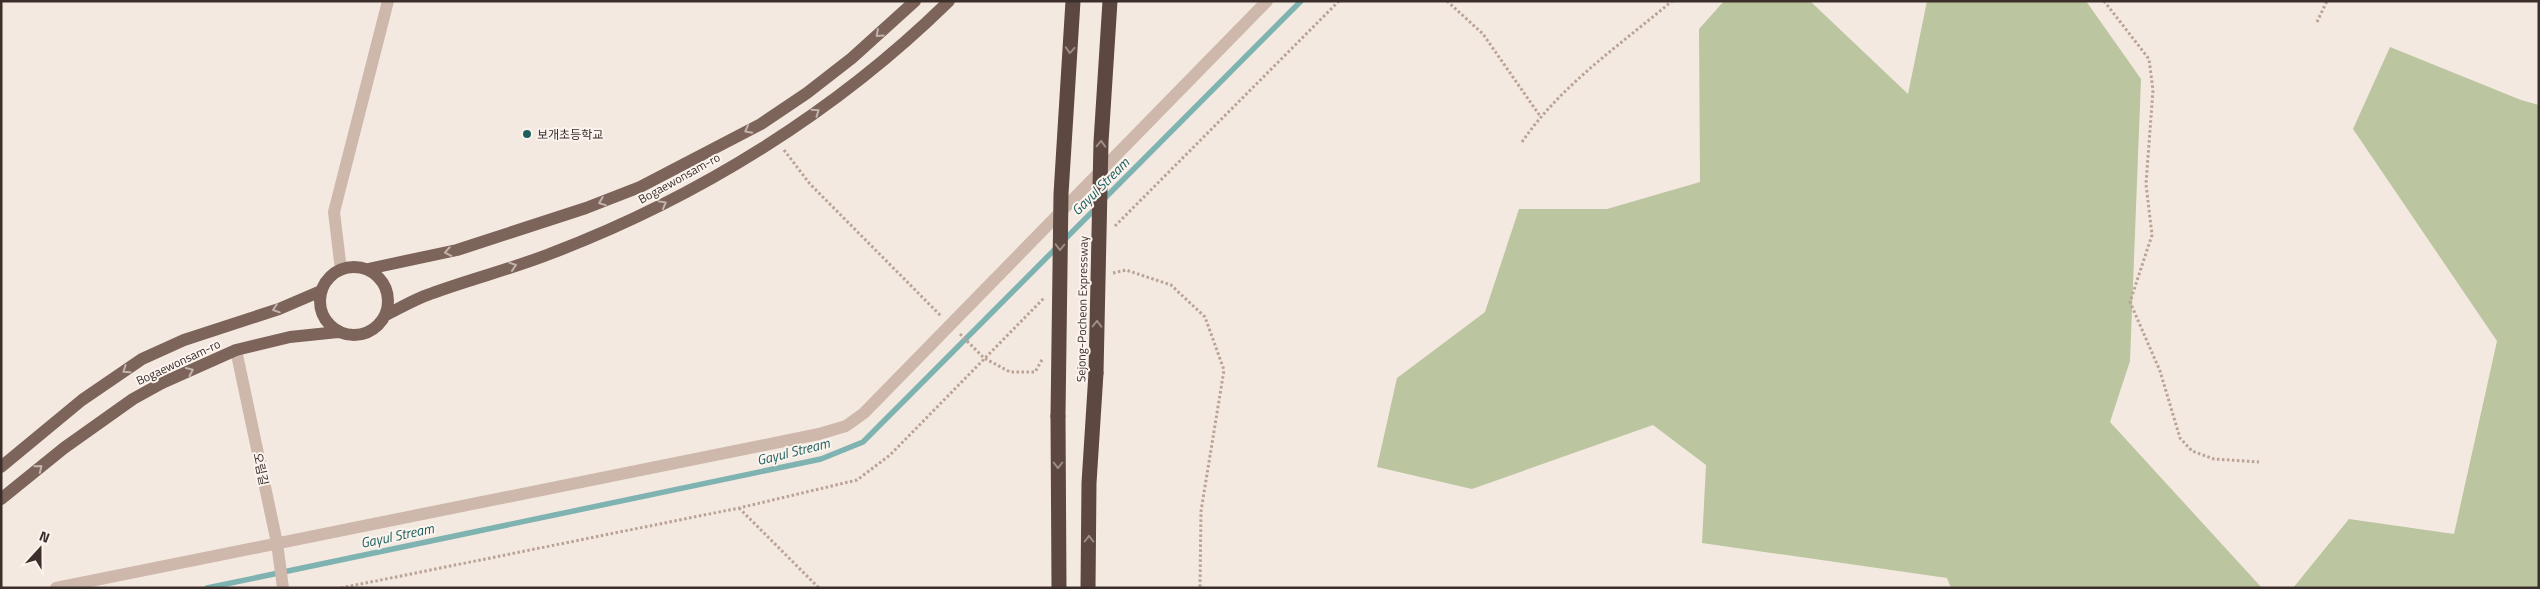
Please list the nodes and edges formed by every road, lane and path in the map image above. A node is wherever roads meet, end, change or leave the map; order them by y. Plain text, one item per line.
1 (388, 1) edge
2 (915, 1) edge
3 (949, 1) edge
4 (1073, 1) edge
5 (1110, 1) edge
6 (1267, 1) edge
7 (1339, 1) edge
8 (1447, 1) edge
9 (1672, 1) edge
10 (2104, 1) edge
11 (2326, 1) edge
12 (2317, 22) dead end
13 (1540, 116) junction
14 (776, 140) junction
15 (1522, 142) dead end
16 (1112, 230) dead end
17 (368, 269) junction
18 (340, 270) junction
19 (1110, 273) dead end
20 (321, 291) junction
21 (1051, 291) dead end
22 (386, 315) junction
23 (953, 328) junction
24 (338, 332) junction
25 (236, 350) junction
26 (1044, 356) dead end
27 (984, 358) junction
28 (2259, 462) dead end
29 (1, 468) edge
30 (1, 499) edge
31 (740, 508) junction
32 (277, 543) junction
33 (56, 588) edge
34 (283, 588) edge
35 (342, 588) edge
36 (819, 588) edge
37 (1059, 588) edge
38 (1088, 588) edge
39 (1200, 588) edge

1 - 18 street
2 -> 17 main road, Bogaewonsam-ro
14 -> 3 main road, Bogaewonsam-ro
4 -> 37 highway, Sejong-Pocheon Expressway, bridge
38 -> 5 highway, Sejong-Pocheon Expressway, bridge
6 - 23 street
7 - 16 path
8 - 13 path
9 - 13 path
10 - 28 path
11 - 12 path
13 - 15 path
22 -> 14 main road, Bogaewonsam-ro
14 - 23 path
17 - 18 main road
17 - 22 main road
18 - 20 main road
19 - 39 path
20 - 24 main road
20 -> 29 main road, Bogaewonsam-ro
21 - 27 path
22 - 24 main road
23 - 27 path
23 - 32 street
24 - 25 main road, Bogaewonsam-ro
30 -> 25 main road, Bogaewonsam-ro
25 - 32 street, 오림길
26 - 27 path
27 - 31 path
31 - 35 path
31 - 36 path
32 - 33 street
32 - 34 street, 오림길

